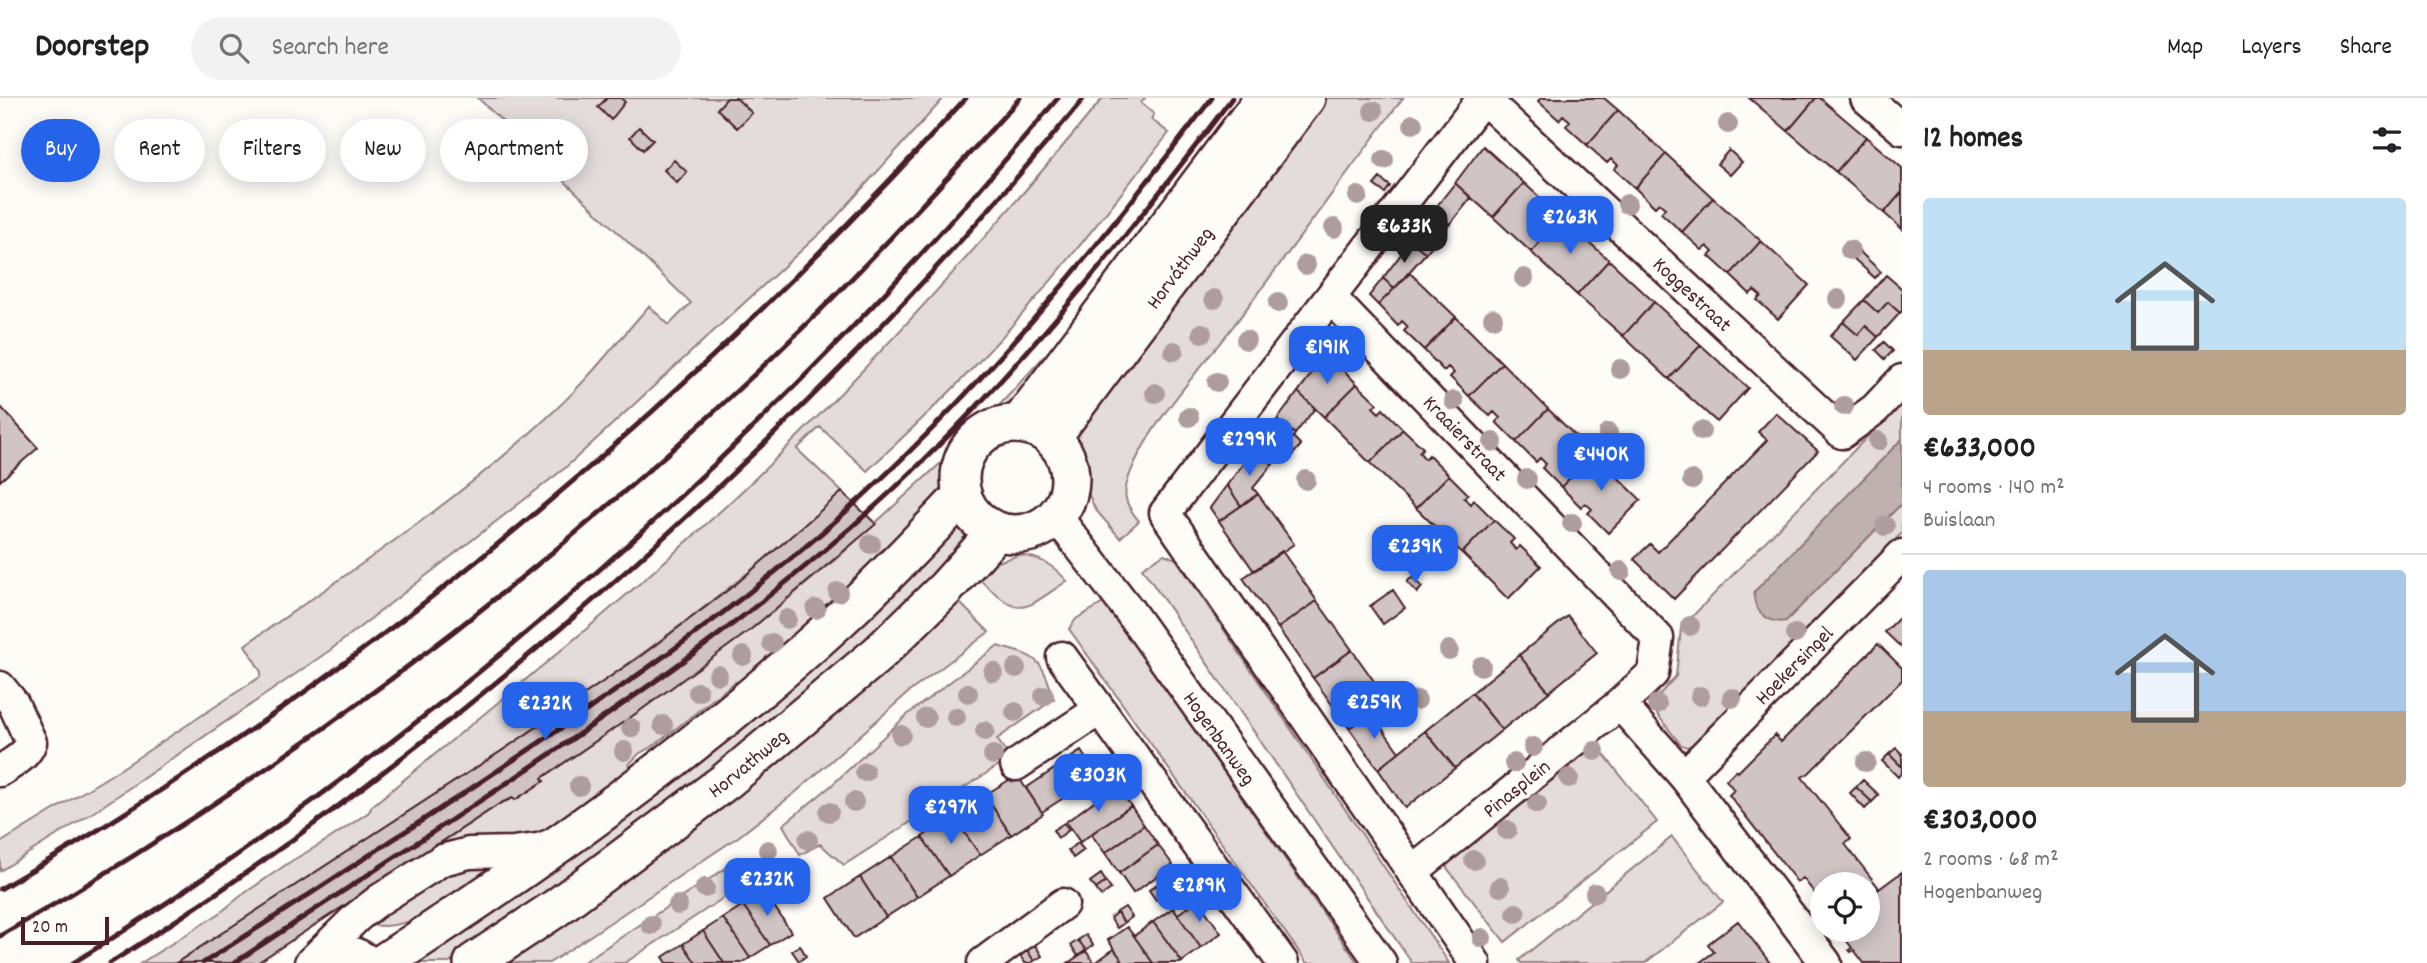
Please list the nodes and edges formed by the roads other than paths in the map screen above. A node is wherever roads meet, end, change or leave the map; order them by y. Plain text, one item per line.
1 (1264, 98) edge
2 (1306, 98) edge
3 (1483, 98) edge
4 (1866, 98) edge
5 (1902, 129) edge
6 (1331, 298) junction
7 (1902, 380) edge
8 (1018, 424) junction
9 (1052, 437) junction
10 (962, 496) junction
11 (1056, 516) junction
12 (997, 531) junction
13 (1902, 555) edge
14 (1658, 638) joint
15 (1062, 656) dead end
16 (0, 687) edge
17 (1620, 704) junction
18 (1099, 710) junction
19 (1016, 765) dead end
20 (0, 771) edge
21 (1684, 776) junction
22 (578, 832) junction
23 (1412, 872) junction
24 (1063, 905) dead end
25 (311, 963) edge
26 (370, 963) edge
27 (383, 963) edge
28 (473, 963) edge
29 (983, 963) edge
30 (1283, 963) edge
31 (1381, 963) edge
32 (1475, 963) edge
33 (1826, 963) edge

1 - 8 main road, Horváthweg
2 - 9 main road, Horváthweg
3 - 6 street
3 - 7 street, Koggestraat
4 - 5 street
6 - 14 street, Kraaierstraat
6 - 23 street
8 - 9 main road
8 - 10 main road
9 - 11 main road
10 - 12 main road
10 - 22 main road
11 - 12 main road
11 - 31 street, Hogenbanweg
12 - 28 main road, Horvathweg
13 - 21 street, Hoekersingel
14 - 17 street, Pinasplein
15 - 18 street
16 - 20 street
17 - 21 street
17 - 23 street, Pinasplein
18 - 19 street
18 - 30 street
21 - 33 street
22 - 25 street
22 - 27 main road
23 - 32 street
24 - 29 street
25 - 26 street

